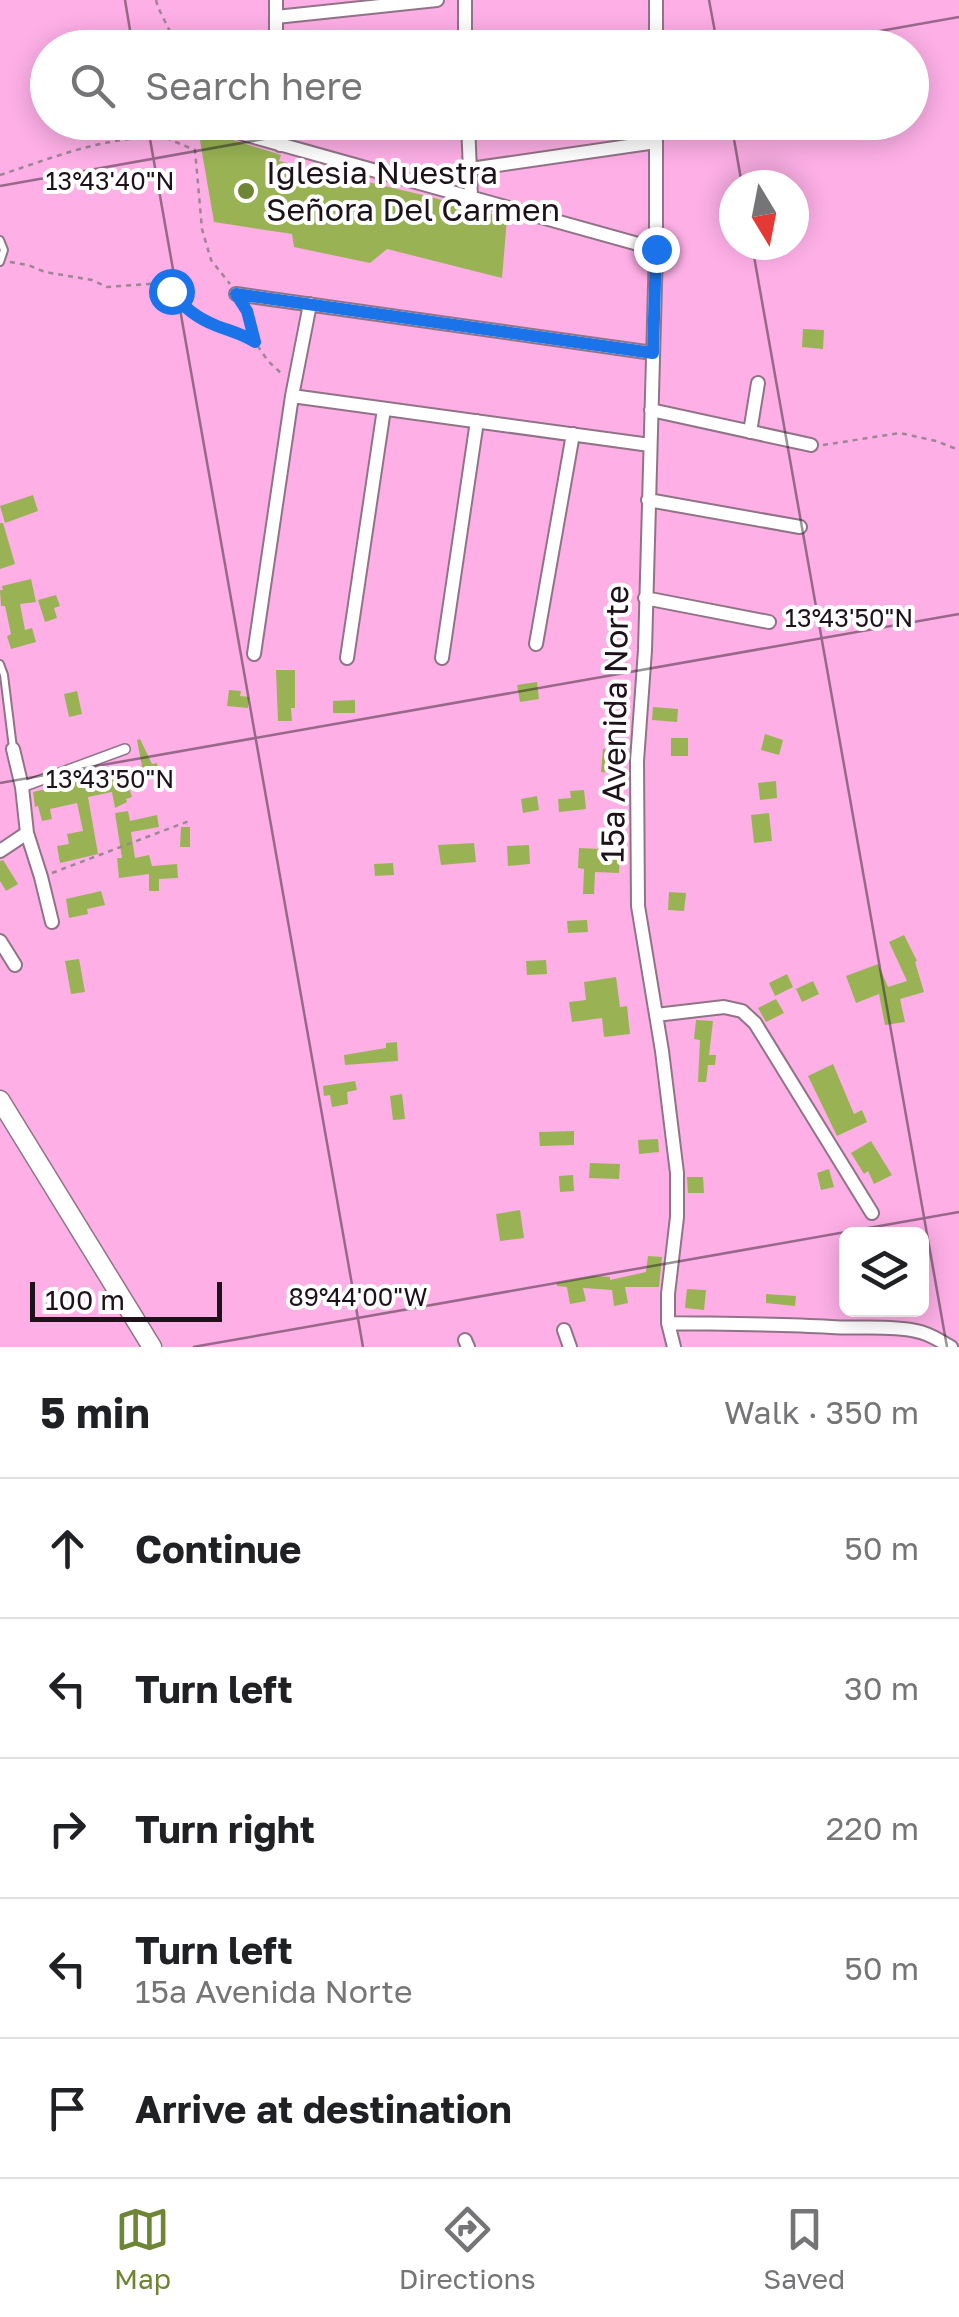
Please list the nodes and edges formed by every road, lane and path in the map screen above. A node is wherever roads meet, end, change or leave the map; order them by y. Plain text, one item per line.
1 (156, 0) edge
2 (276, 0) edge
3 (437, 0) edge
4 (465, 0) edge
5 (656, 0) edge
6 (276, 17) junction
7 (169, 30) edge
8 (276, 30) edge
9 (466, 30) edge
10 (656, 30) edge
11 (127, 140) edge
12 (168, 140) edge
13 (263, 140) edge
14 (280, 140) edge
15 (469, 140) edge
16 (656, 142) joint
17 (280, 145) junction
18 (470, 169) junction
19 (0, 175) edge
20 (471, 197) junction
21 (0, 240) edge
22 (656, 249) junction
23 (1, 261) edge
24 (236, 294) junction
25 (310, 304) junction
26 (255, 342) junction
27 (653, 353) junction
28 (758, 383) dead end
29 (293, 390) junction
30 (384, 408) junction
31 (650, 410) junction
32 (477, 421) junction
33 (750, 432) junction
34 (573, 434) junction
35 (650, 445) junction
36 (811, 446) joint
37 (959, 450) edge
38 (648, 500) junction
39 (800, 527) dead end
40 (645, 598) junction
41 (769, 622) dead end
42 (536, 644) dead end
43 (254, 654) dead end
44 (347, 658) dead end
45 (442, 658) dead end
46 (0, 664) edge
47 (125, 748) dead end
48 (13, 749) joint
49 (22, 787) junction
50 (189, 821) dead end
51 (27, 833) junction
52 (0, 850) edge
53 (41, 877) junction
54 (52, 922) dead end
55 (0, 941) edge
56 (15, 965) dead end
57 (656, 1015) junction
58 (0, 1100) edge
59 (872, 1213) dead end
60 (668, 1323) junction
61 (564, 1330) dead end
62 (152, 1347) edge
63 (570, 1347) edge
64 (674, 1347) edge
65 (952, 1347) edge

1 - 7 path
2 - 6 street
3 - 6 street
4 - 9 street
5 - 10 street
6 - 8 street
11 - 19 path
12 - 24 path
13 - 17 street
14 - 17 street
15 - 18 street
16 - 18 street
16 - 22 street, 15a Avenida Norte
17 - 20 street
18 - 20 street
20 - 22 street
21 - 23 lane
22 - 27 street, 15a Avenida Norte
23 - 26 path
24 - 25 street
24 - 26 path
25 - 27 street
25 - 29 street
26 - 29 path
27 - 31 street, 15a Avenida Norte
28 - 33 street
29 - 30 street
29 - 43 street
30 - 32 street
30 - 44 street
31 - 33 street
31 - 35 street, 15a Avenida Norte
32 - 34 street
32 - 45 street
33 - 36 street
34 - 35 street
34 - 42 street
35 - 38 street, 15a Avenida Norte
36 - 37 path
38 - 39 street
38 - 40 street, 15a Avenida Norte
40 - 41 street
40 - 57 street, 15a Avenida Norte
46 - 48 lane
47 - 49 street
48 - 49 street
49 - 51 street
50 - 53 path
51 - 52 street
51 - 53 street
53 - 54 street
55 - 56 street
57 - 59 street
57 - 60 street, 15a Avenida Norte
58 - 62 main road
60 - 64 street, 15a Avenida Norte
60 - 65 street
61 - 63 street

